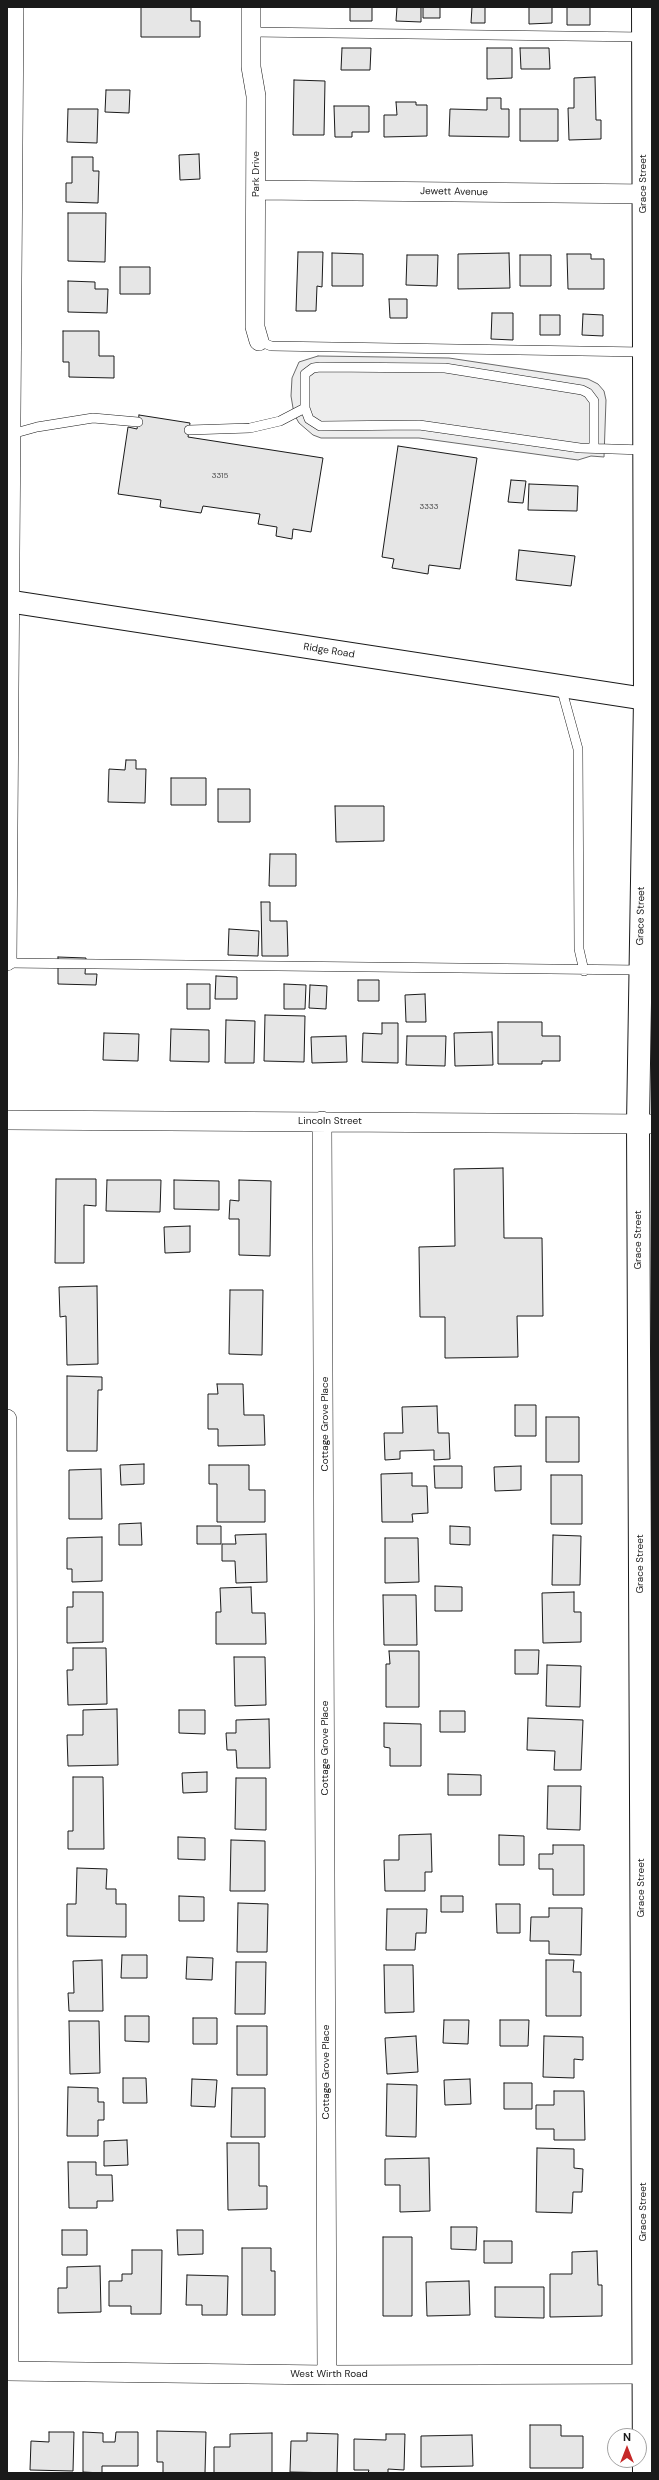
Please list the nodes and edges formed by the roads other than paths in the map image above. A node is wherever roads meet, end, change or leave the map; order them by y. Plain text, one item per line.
1 (14, 7) edge
2 (251, 7) edge
3 (643, 7) edge
4 (251, 32) junction
5 (10, 35) edge
6 (647, 37) edge
7 (257, 190) junction
8 (647, 194) edge
9 (259, 341) joint
10 (643, 352) junction
11 (305, 408) junction
12 (138, 422) dead end
13 (648, 429) edge
14 (189, 430) dead end
15 (9, 435) edge
16 (594, 448) junction
17 (644, 450) junction
18 (8, 601) edge
19 (561, 686) junction
20 (648, 700) edge
21 (8, 743) edge
22 (644, 959) edge
23 (7, 962) edge
24 (584, 971) junction
25 (7, 1120) edge
26 (322, 1121) junction
27 (645, 1124) edge
28 (7, 1419) edge
29 (647, 1915) edge
30 (8, 2371) edge
31 (648, 2374) edge
32 (327, 2375) junction
33 (644, 2473) edge

1 - 5 street
2 - 4 street, Park Drive
3 - 6 street, Grace Street
4 - 6 lane
4 - 7 street, Park Drive
5 - 15 street
6 - 8 street, Grace Street
7 - 8 street, Jewett Avenue
7 - 9 street, Park Drive
8 - 10 street, Grace Street
9 - 10 lane
10 - 13 street, Grace Street
11 - 14 lane
11 - 16 lane
11 - 16 lane
12 - 15 lane
13 - 17 street, Grace Street
15 - 18 street
16 - 17 lane
17 - 20 street, Grace Street
18 - 19 street, Ridge Road
18 - 21 street
19 - 20 street, Ridge Road
19 - 24 lane
20 - 22 street, Grace Street
21 - 23 street
22 - 24 lane
22 - 27 street, Grace Street
23 - 24 lane
25 - 26 street, Lincoln Street
26 - 27 street, Lincoln Street
26 - 32 street, Cottage Grove Place
27 - 29 street, Grace Street
28 - 30 street
29 - 31 street, Grace Street
30 - 32 street, West Wirth Road
31 - 32 street, West Wirth Road
31 - 33 street, Grace Street

